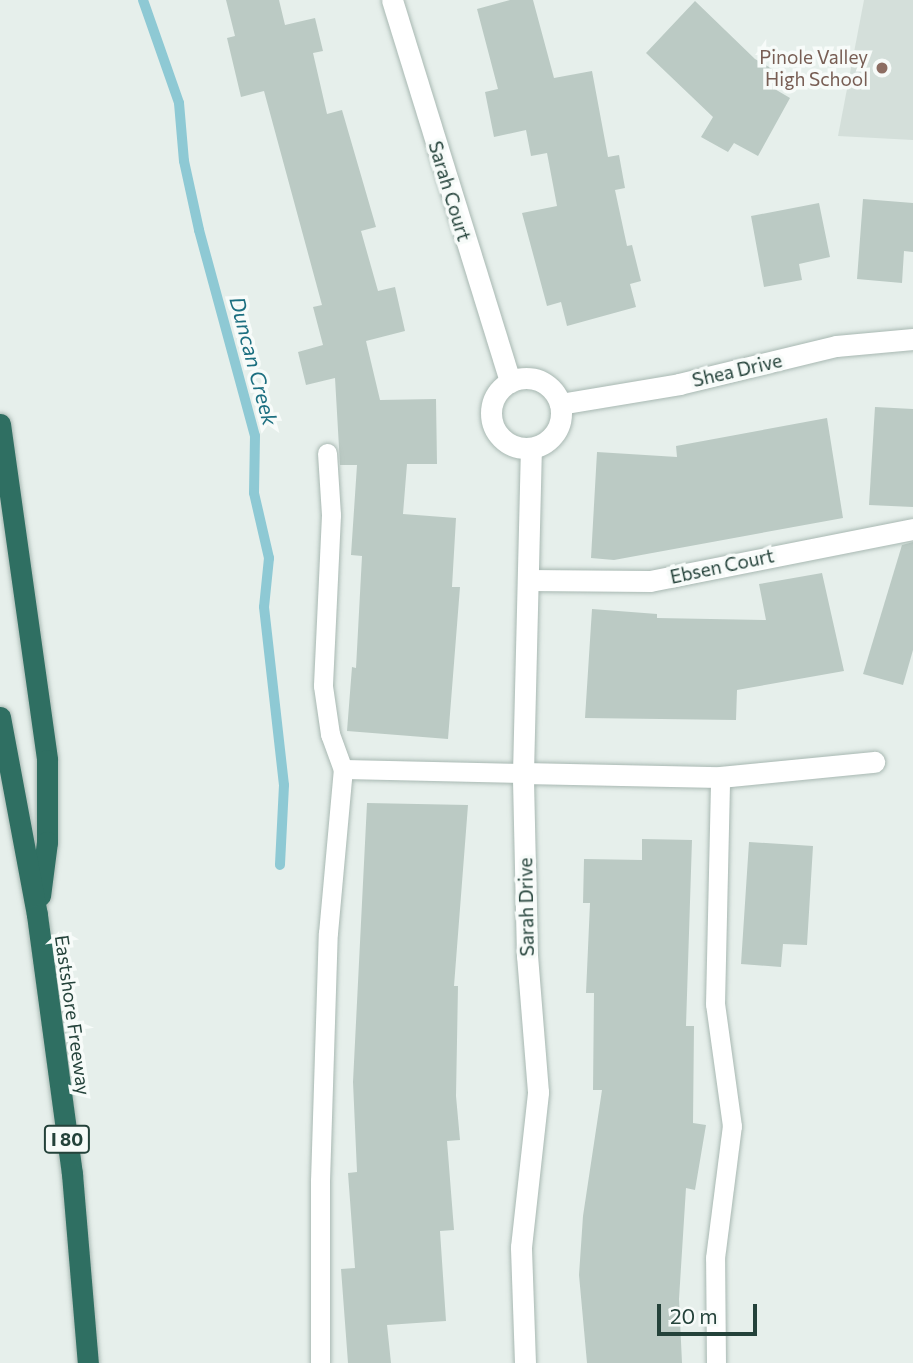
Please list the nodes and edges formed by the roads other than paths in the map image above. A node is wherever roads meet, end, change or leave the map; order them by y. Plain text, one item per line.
1 (392, 0) edge
2 (913, 339) edge
3 (510, 382) junction
4 (560, 404) junction
5 (0, 424) edge
6 (531, 449) junction
7 (327, 453) dead end
8 (913, 529) edge
9 (528, 580) junction
10 (0, 717) edge
11 (874, 762) dead end
12 (343, 769) junction
13 (523, 773) junction
14 (720, 777) junction
15 (37, 915) junction
16 (88, 1363) edge
17 (320, 1363) edge
18 (525, 1363) edge
19 (716, 1363) edge

1 - 3 street, Sarah Court
2 - 4 street, Shea Drive
3 - 4 street
3 - 6 street
4 - 6 street
5 - 15 highway
6 - 9 street, Sarah Drive
7 - 12 lane
8 - 9 street, Ebsen Court
9 - 13 street, Sarah Drive
10 - 15 highway, Eastshore Freeway / I 80
11 - 14 street
12 - 13 lane
12 - 17 lane
13 - 14 street
13 - 18 street, Sarah Drive
14 - 19 lane
15 - 16 highway, Eastshore Freeway / I 80

